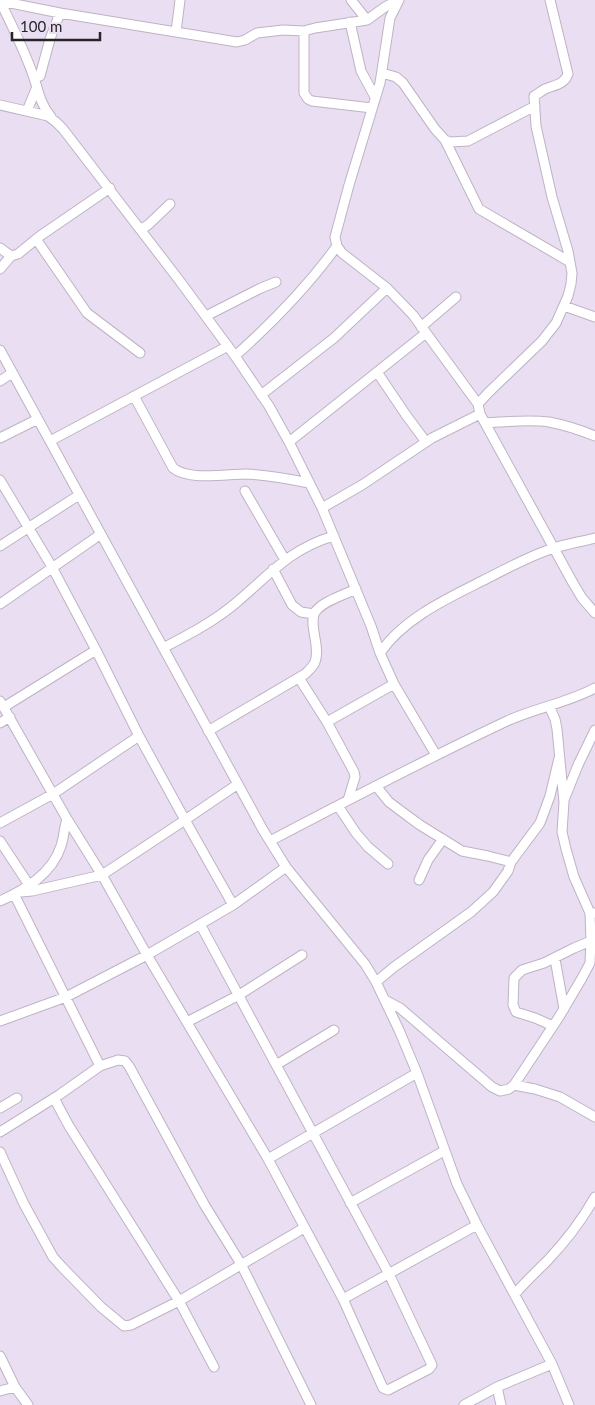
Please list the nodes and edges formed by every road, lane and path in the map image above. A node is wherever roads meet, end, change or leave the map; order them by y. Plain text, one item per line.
1 (180, 0) edge
2 (351, 0) edge
3 (399, 0) edge
4 (550, 0) edge
5 (0, 1) edge
6 (60, 13) junction
7 (367, 20) junction
8 (350, 22) junction
9 (304, 31) junction
10 (176, 32) junction
11 (382, 73) junction
12 (34, 78) junction
13 (36, 89) junction
14 (375, 97) junction
15 (0, 106) edge
16 (535, 106) junction
17 (372, 108) junction
18 (27, 111) junction
19 (51, 118) junction
20 (445, 140) junction
21 (110, 188) junction
22 (170, 204) dead end
23 (141, 230) junction
24 (36, 239) junction
25 (337, 246) junction
26 (0, 248) edge
27 (11, 256) junction
28 (570, 262) junction
29 (0, 269) edge
30 (276, 282) dead end
31 (387, 288) junction
32 (456, 298) dead end
33 (564, 306) junction
34 (206, 316) junction
35 (595, 317) edge
36 (424, 330) junction
37 (228, 346) junction
38 (0, 350) edge
39 (140, 353) dead end
40 (234, 356) junction
41 (377, 372) junction
42 (12, 373) junction
43 (0, 381) edge
44 (261, 395) junction
45 (134, 396) junction
46 (478, 404) junction
47 (480, 414) junction
48 (38, 419) junction
49 (485, 423) junction
50 (595, 436) edge
51 (0, 438) edge
52 (50, 441) junction
53 (289, 442) junction
54 (426, 442) junction
55 (0, 480) edge
56 (309, 483) junction
57 (245, 491) dead end
58 (79, 495) junction
59 (322, 508) junction
60 (28, 528) junction
61 (101, 534) junction
62 (334, 536) junction
63 (595, 538) edge
64 (0, 546) edge
65 (554, 548) junction
66 (284, 560) junction
67 (52, 567) junction
68 (274, 569) junction
69 (356, 589) junction
70 (0, 604) edge
71 (595, 613) edge
72 (314, 614) junction
73 (163, 648) junction
74 (96, 650) junction
75 (380, 653) junction
76 (299, 678) junction
77 (394, 684) junction
78 (595, 688) edge
79 (2, 704) edge
80 (549, 706) junction
81 (10, 717) junction
82 (327, 722) junction
83 (0, 723) edge
84 (595, 730) edge
85 (208, 731) junction
86 (139, 736) junction
87 (436, 756) junction
88 (559, 758) junction
89 (238, 784) junction
90 (376, 786) junction
91 (53, 794) junction
92 (348, 800) junction
93 (564, 802) junction
94 (338, 806) junction
95 (67, 819) junction
96 (185, 820) junction
97 (0, 823) edge
98 (443, 839) junction
99 (0, 841) edge
100 (270, 842) junction
101 (511, 862) junction
102 (388, 864) dead end
103 (286, 868) junction
104 (102, 876) junction
105 (419, 880) dead end
106 (29, 885) junction
107 (16, 893) junction
108 (0, 901) edge
109 (233, 905) junction
110 (592, 913) edge
111 (200, 924) junction
112 (592, 942) junction
113 (147, 955) junction
114 (302, 955) dead end
115 (555, 959) junction
116 (376, 982) junction
117 (239, 995) junction
118 (66, 996) junction
119 (385, 1000) junction
120 (564, 1009) junction
121 (0, 1021) edge
122 (187, 1022) junction
123 (553, 1026) junction
124 (334, 1030) dead end
125 (276, 1065) junction
126 (100, 1066) junction
127 (417, 1074) junction
128 (514, 1085) junction
129 (17, 1098) dead end
130 (54, 1098) junction
131 (0, 1108) edge
132 (595, 1117) edge
133 (0, 1132) edge
134 (312, 1134) junction
135 (444, 1151) junction
136 (1, 1158) edge
137 (268, 1159) junction
138 (595, 1197) edge
139 (350, 1203) junction
140 (477, 1225) junction
141 (304, 1228) junction
142 (241, 1264) junction
143 (389, 1274) junction
144 (516, 1296) junction
145 (343, 1299) junction
146 (179, 1301) junction
147 (0, 1356) edge
148 (552, 1364) junction
149 (214, 1366) dead end
150 (15, 1387) junction
151 (497, 1387) junction
152 (0, 1392) edge
153 (28, 1405) edge
154 (311, 1405) edge
155 (464, 1405) edge
156 (501, 1405) edge
157 (569, 1405) edge

1 - 10 street
2 - 7 street
3 - 7 street
3 - 11 street
4 - 16 street
5 - 6 street
5 - 12 street
6 - 10 street
6 - 12 street
7 - 8 street
8 - 9 street
8 - 14 street
9 - 10 street
9 - 17 street
11 - 14 street
11 - 20 street
12 - 13 street
13 - 18 street
13 - 19 street
14 - 17 street
15 - 18 street
16 - 20 street
16 - 28 street
17 - 25 street
18 - 19 street
19 - 21 street
20 - 28 street
21 - 23 street
21 - 24 street
22 - 23 street
23 - 34 street
24 - 27 street
24 - 39 street
25 - 31 street
25 - 40 street
26 - 27 street
27 - 29 street
28 - 33 street
30 - 34 street
31 - 36 street
31 - 44 street
32 - 36 street
33 - 35 street
33 - 46 street
34 - 37 street
36 - 41 street
36 - 46 street
37 - 40 street
37 - 45 street
38 - 42 street
40 - 44 street
41 - 53 street
41 - 54 street
42 - 43 street
42 - 48 street
44 - 53 street
45 - 52 street
45 - 56 street
46 - 47 street
47 - 49 street
47 - 54 street
48 - 51 street
48 - 52 street
49 - 50 street
49 - 65 street
52 - 58 street
53 - 56 street
54 - 59 street
55 - 60 street
56 - 59 street
57 - 66 street
58 - 60 street
58 - 61 street
59 - 62 street
60 - 64 street
60 - 67 street
61 - 67 street
61 - 73 street
62 - 66 street
62 - 69 street
63 - 65 street
65 - 71 street
65 - 75 street
66 - 68 street
67 - 70 street
67 - 74 street
68 - 72 street
68 - 73 street
69 - 72 street
69 - 75 street
72 - 76 street
73 - 85 street
74 - 79 street
74 - 86 street
75 - 77 street
76 - 82 street
76 - 85 street
77 - 82 street
77 - 87 street
78 - 80 street
79 - 81 street
80 - 87 street
80 - 88 street
81 - 83 street
81 - 91 street
82 - 92 street
84 - 93 street
85 - 89 street
86 - 91 street
86 - 96 street
87 - 90 street
88 - 93 street
88 - 101 street
89 - 96 street
89 - 100 street
90 - 92 street
90 - 98 street
91 - 95 street
91 - 97 street
92 - 94 street
93 - 110 street
94 - 100 street
94 - 102 street
95 - 104 street
95 - 106 street
96 - 104 street
96 - 109 street
98 - 101 street
98 - 105 street
99 - 106 street
100 - 103 street
101 - 116 street
103 - 109 street
103 - 116 street
104 - 107 street
104 - 113 street
106 - 107 street
107 - 108 street
107 - 118 street
109 - 111 street
110 - 112 street
111 - 113 street
111 - 117 street
112 - 115 street
112 - 120 street
113 - 118 street
113 - 122 street
114 - 117 street
115 - 120 street
115 - 123 street
116 - 119 street
117 - 122 street
117 - 125 street
118 - 121 street
118 - 126 street
119 - 127 street
119 - 128 street
120 - 123 street
122 - 137 street
123 - 128 street
124 - 125 street
125 - 134 street
126 - 130 street
126 - 142 street
127 - 134 street
127 - 135 street
128 - 132 street
129 - 131 street
130 - 133 street
130 - 146 street
134 - 137 street
134 - 139 street
135 - 139 street
135 - 140 street
136 - 146 street
137 - 141 street
138 - 144 street
139 - 143 street
140 - 143 street
140 - 144 street
141 - 142 street
141 - 145 street
142 - 146 street
142 - 154 street
143 - 145 street
143 - 145 street
144 - 148 street
146 - 149 street
147 - 150 street
148 - 151 street
148 - 157 street
150 - 152 street
150 - 153 street
151 - 155 street
151 - 156 street

